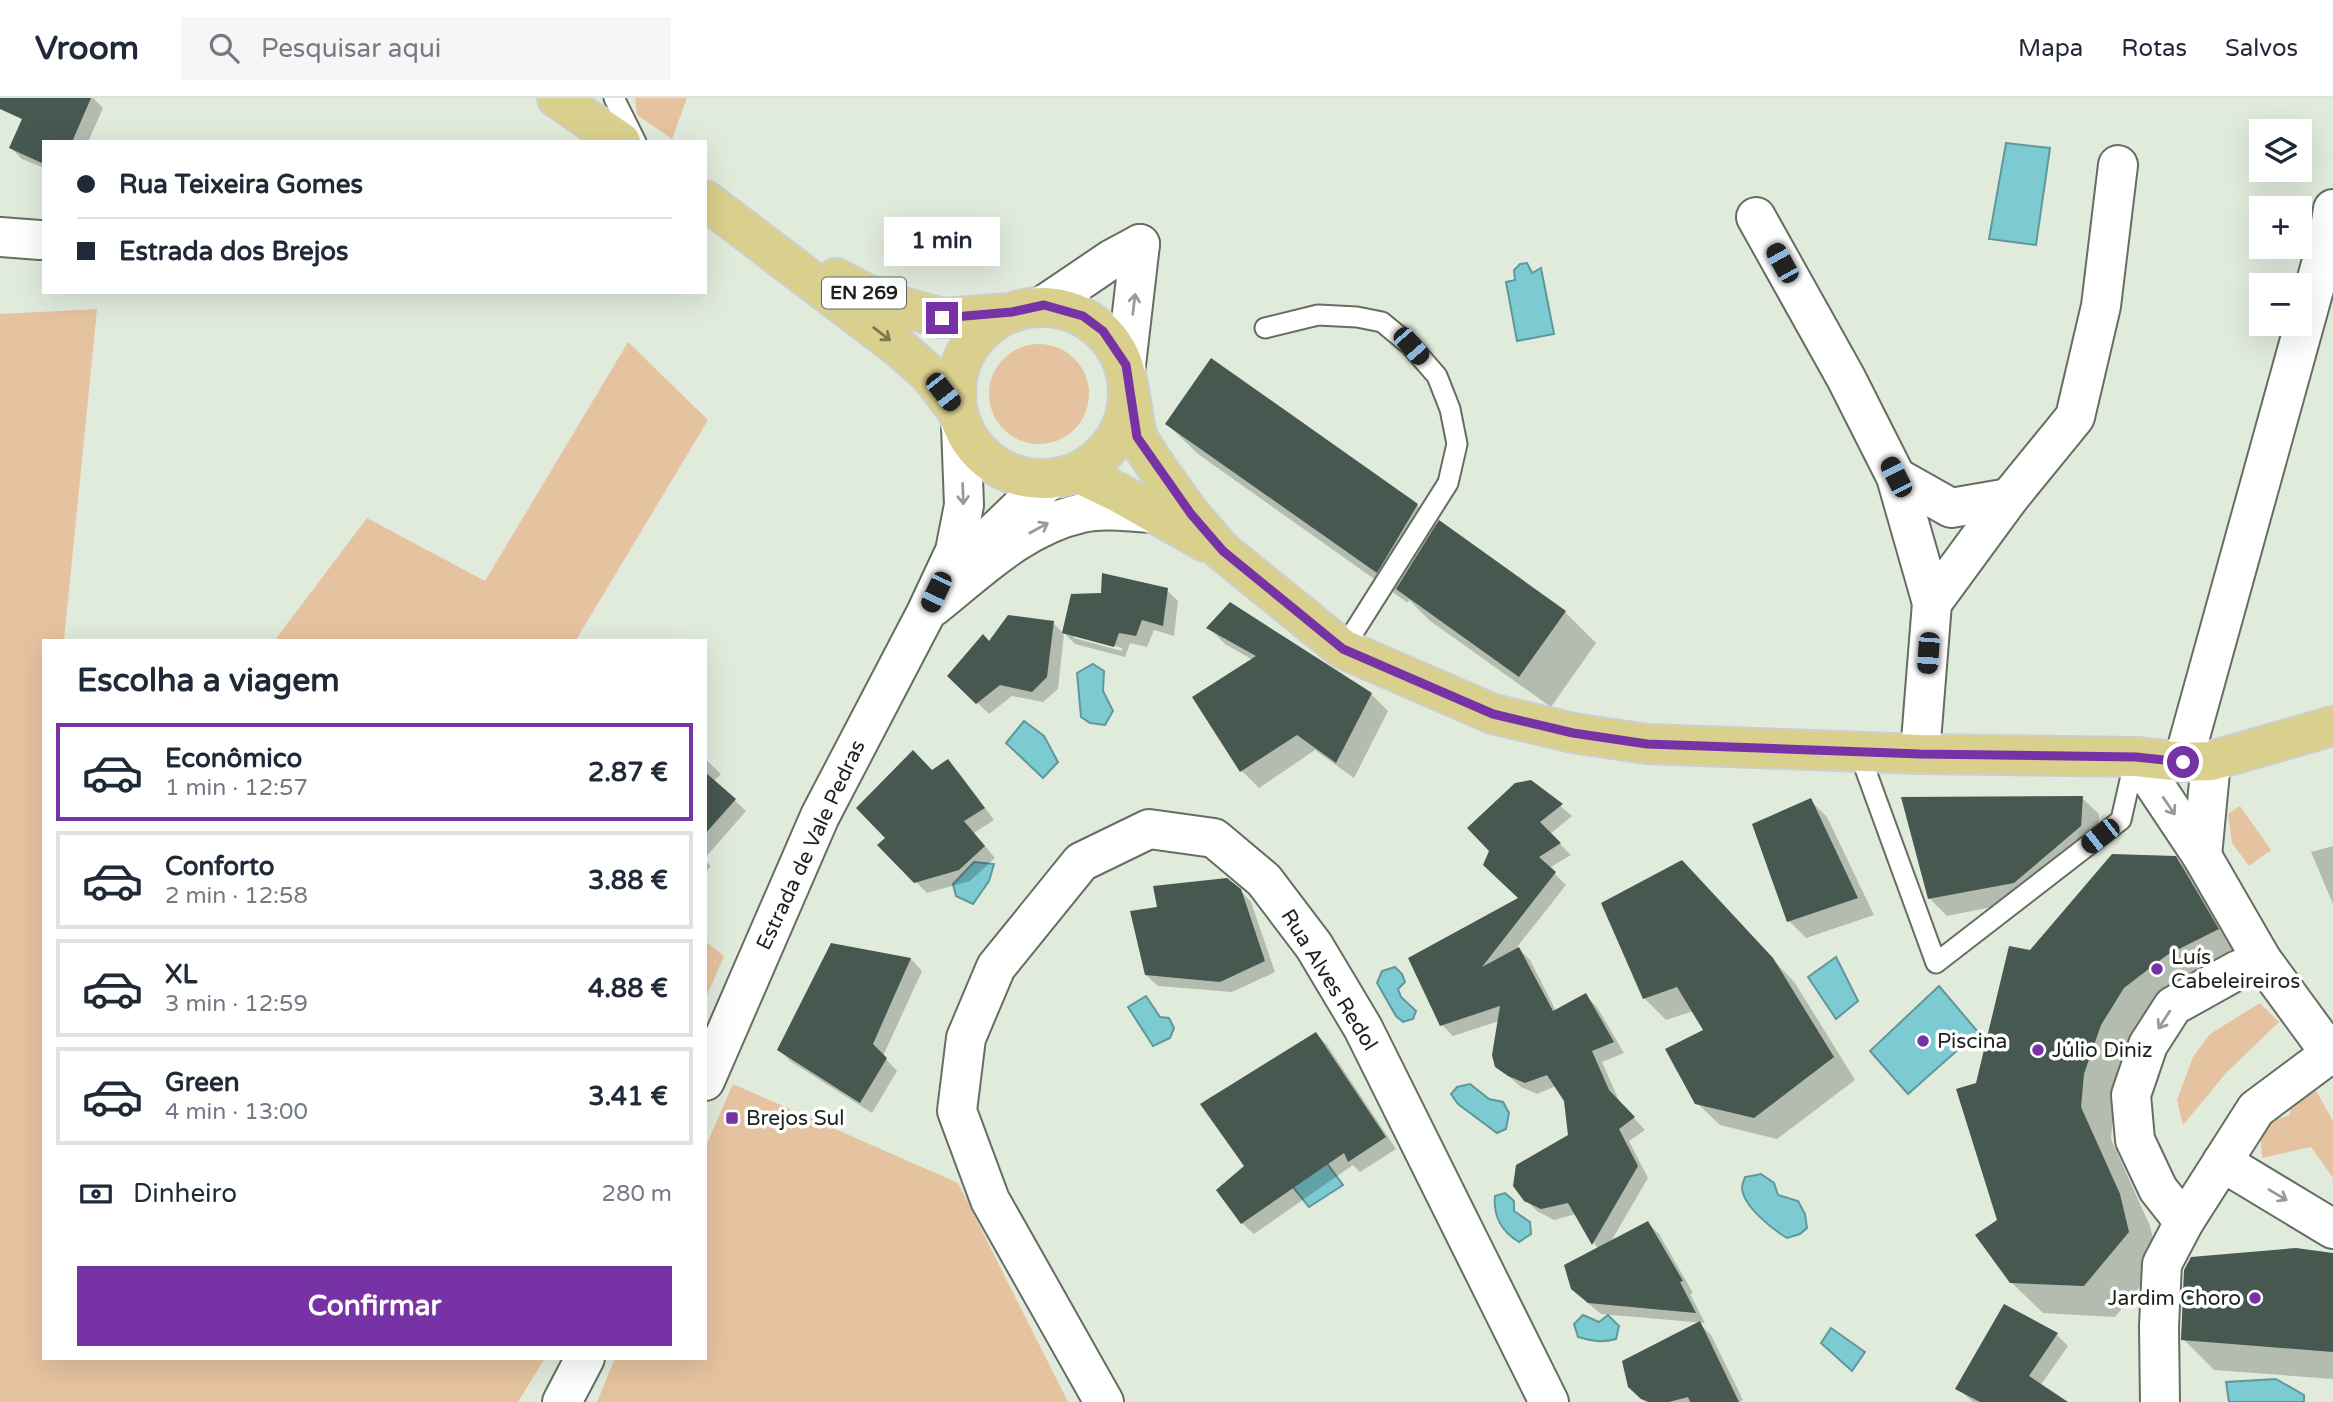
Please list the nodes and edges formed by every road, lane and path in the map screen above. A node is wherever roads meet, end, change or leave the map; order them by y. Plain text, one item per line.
1 (557, 98) edge
2 (614, 98) edge
3 (623, 98) edge
4 (623, 131) edge
5 (2118, 165) dead end
6 (718, 209) edge
7 (2333, 209) edge
8 (1756, 217) dead end
9 (0, 237) edge
10 (40, 240) dead end
11 (1028, 309) junction
12 (1265, 328) dead end
13 (1127, 374) junction
14 (959, 418) junction
15 (1063, 476) junction
16 (1896, 477) junction
17 (2009, 498) junction
18 (1152, 513) junction
19 (1223, 551) junction
20 (1932, 603) junction
21 (926, 613) junction
22 (1343, 649) junction
23 (2333, 726) edge
24 (1859, 752) junction
25 (1920, 754) junction
26 (2136, 757) junction
27 (2197, 761) junction
28 (2202, 856) junction
29 (2262, 960) junction
30 (2332, 1055) edge
31 (707, 1076) edge
32 (2222, 1161) junction
33 (2184, 1222) junction
34 (2333, 1229) edge
35 (584, 1360) edge
36 (562, 1402) edge
37 (1104, 1402) edge
38 (1549, 1402) edge
39 (2160, 1402) edge

1 - 4 main road
2 - 4 lane
3 - 4 lane
5 - 17 street
6 - 11 main road, EN 269
6 -> 14 main road, EN 269
7 - 27 street
8 - 16 street
9 - 10 street
11 - 13 main road, EN 269
13 -> 11 street
11 - 14 main road
12 - 22 lane
13 - 15 main road
13 - 19 main road, EN 269
14 - 15 main road, EN 269
14 -> 21 street, Estrada de Vale Pedras
15 - 18 main road, EN 269
15 - 21 street, Estrada de Vale Pedras
16 - 17 street
16 - 20 street
17 - 20 street
18 - 19 main road, EN 269
21 -> 18 street
19 - 22 main road, EN 269
20 - 25 street
21 - 31 street, Estrada de Vale Pedras
22 - 24 main road, EN 269
23 - 27 main road, EN 269
24 - 25 main road, EN 269
24 - 26 lane
25 - 26 main road, EN 269
26 - 27 main road, EN 269
26 -> 28 street
27 - 28 street
28 - 29 street
29 - 30 street
29 -> 33 street
30 - 32 street
32 - 33 street
32 -> 34 street
33 - 39 street
35 - 36 street
37 - 38 street, Rua Alves Redol

